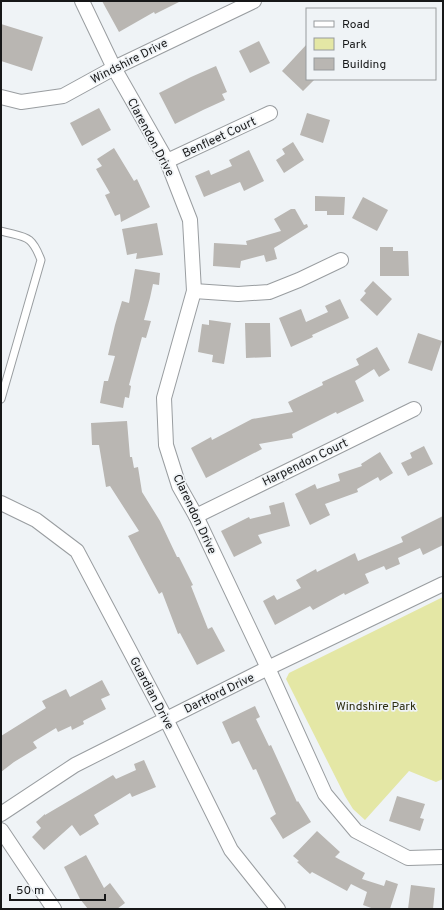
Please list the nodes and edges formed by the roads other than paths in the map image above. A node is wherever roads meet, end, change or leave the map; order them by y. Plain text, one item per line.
1 (82, 1) edge
2 (254, 1) edge
3 (114, 68) junction
4 (1, 97) edge
5 (270, 113) dead end
6 (167, 162) junction
7 (1, 231) edge
8 (341, 260) dead end
9 (194, 290) junction
10 (1, 399) edge
11 (414, 409) dead end
12 (1, 503) edge
13 (196, 516) junction
14 (443, 584) edge
15 (268, 668) junction
16 (166, 719) junction
17 (1, 814) edge
18 (1, 830) edge
19 (443, 857) edge
20 (54, 909) edge
21 (278, 909) edge

1 - 3 street, Clarendon Drive
2 - 3 street, Windshire Drive
3 - 4 street, Windshire Drive
3 - 6 street, Clarendon Drive
5 - 6 street, Benfleet Court
6 - 9 street, Clarendon Drive
7 - 10 lane
8 - 9 street
9 - 13 street, Clarendon Drive
11 - 13 street, Harpendon Court
12 - 16 street, Guardian Drive
13 - 15 street, Clarendon Drive
14 - 15 street, Dartford Drive
15 - 16 street, Dartford Drive
15 - 19 street, Clarendon Drive
16 - 17 street, Dartford Drive
16 - 21 street, Guardian Drive
18 - 20 street

